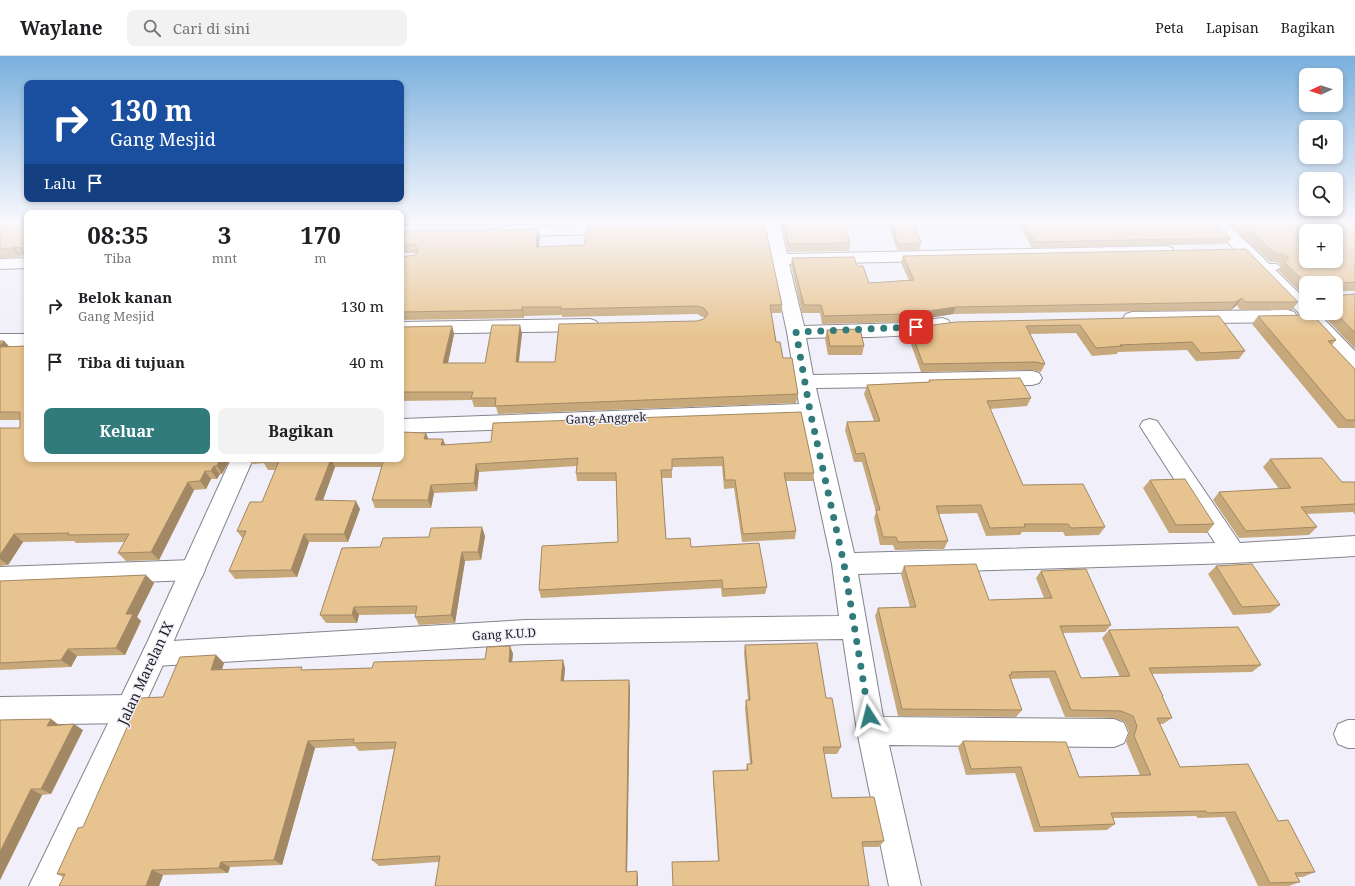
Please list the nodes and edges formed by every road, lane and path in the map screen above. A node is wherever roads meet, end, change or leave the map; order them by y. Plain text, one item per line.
1 (780, 259) edge
2 (1260, 260) edge
3 (24, 263) edge
4 (0, 264) edge
5 (1299, 297) edge
6 (1299, 313) edge
7 (1118, 319) edge
8 (1315, 320) edge
9 (960, 322) edge
10 (606, 324) edge
11 (404, 328) edge
12 (796, 332) junction
13 (0, 340) edge
14 (24, 340) edge
15 (1355, 363) edge
16 (1032, 378) dead end
17 (805, 382) junction
18 (810, 411) junction
19 (404, 426) edge
20 (1150, 426) dead end
21 (241, 462) edge
22 (1355, 546) edge
23 (1234, 554) junction
24 (844, 564) junction
25 (193, 570) junction
26 (0, 577) edge
27 (854, 627) junction
28 (155, 654) junction
29 (128, 709) junction
30 (0, 711) edge
31 (871, 732) junction
32 (1114, 733) dead end
33 (44, 886) edge
34 (905, 886) edge

1 - 12 street
2 - 5 street
3 - 4 street
6 - 7 street
8 - 15 street
9 - 12 street
10 - 11 street
12 - 17 street
13 - 14 street
16 - 17 street
17 - 18 street
18 - 19 street, Gang Anggrek
18 - 24 street
20 - 23 street
21 - 25 street, Jalan Marelan IX
22 - 23 street
23 - 24 street
24 - 27 street
25 - 26 street
25 - 28 street, Jalan Marelan IX
27 - 28 street, Gang K.U.D
27 - 31 street
28 - 29 street, Jalan Marelan IX
29 - 30 street
29 - 33 street, Jalan Marelan IX
31 - 32 street
31 - 34 street

